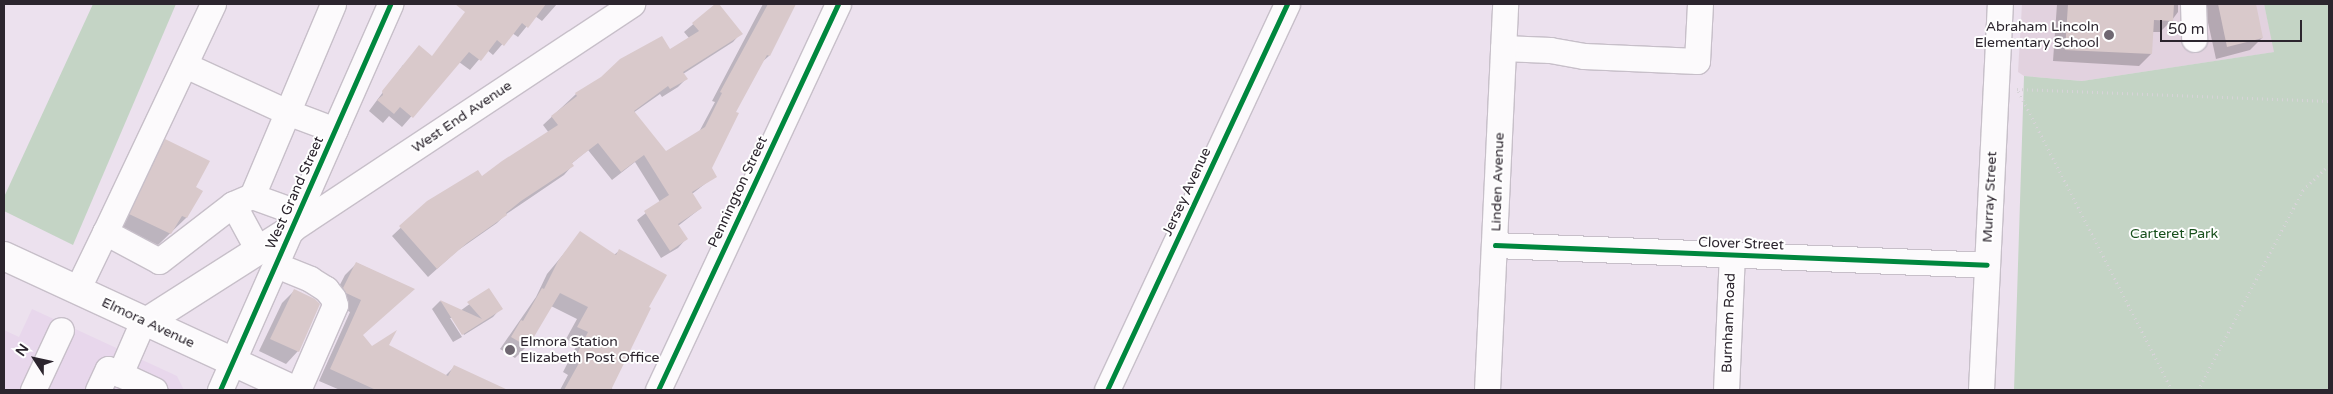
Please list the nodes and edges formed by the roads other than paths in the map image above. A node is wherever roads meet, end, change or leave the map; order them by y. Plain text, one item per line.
1 (213, 4) edge
2 (333, 4) edge
3 (390, 4) edge
4 (632, 4) edge
5 (838, 4) edge
6 (1287, 4) edge
7 (1505, 4) edge
8 (1700, 4) edge
9 (2000, 4) edge
10 (2193, 4) edge
11 (2194, 39) dead end
12 (1503, 48) junction
13 (185, 65) junction
14 (287, 112) junction
15 (335, 130) junction
16 (243, 200) junction
17 (295, 221) junction
18 (105, 232) junction
19 (1495, 244) junction
20 (1732, 255) junction
21 (4, 256) edge
22 (267, 258) junction
23 (1986, 265) junction
24 (77, 290) junction
25 (144, 321) junction
26 (62, 330) dead end
27 (233, 362) junction
28 (120, 374) junction
29 (33, 390) edge
30 (98, 390) edge
31 (155, 390) edge
32 (220, 390) edge
33 (294, 390) edge
34 (298, 390) edge
35 (658, 390) edge
36 (1107, 390) edge
37 (1487, 390) edge
38 (1726, 390) edge
39 (1981, 390) edge

1 - 13 street
2 - 14 street
3 - 15 street, West Grand Street
4 - 17 street, West End Avenue
5 - 35 street, Pennington Street
6 - 36 street, Jersey Avenue
7 - 12 street, Linden Avenue
8 - 12 street
9 - 23 street, Murray Street
10 - 11 street
12 - 19 street, Linden Avenue
13 - 14 street
13 - 18 street
14 - 15 street
14 - 16 street
15 - 17 street, West Grand Street
16 - 17 street
16 - 18 street
16 - 22 street
17 - 22 main road
18 - 24 street
19 - 20 street, Clover Street
19 - 37 street, Linden Avenue
20 - 23 street, Clover Street
20 - 38 street, Burnham Road
21 - 24 main road, Elmora Avenue
22 - 25 main road
22 - 27 street, West Grand Street
22 - 34 street
23 - 39 street, Murray Street
24 - 25 main road, Elmora Avenue
25 - 27 main road, Elmora Avenue
25 - 28 street
26 - 29 street
27 - 32 street, West Grand Street
27 - 33 main road, Elmora Avenue
28 - 30 street
28 - 31 street

